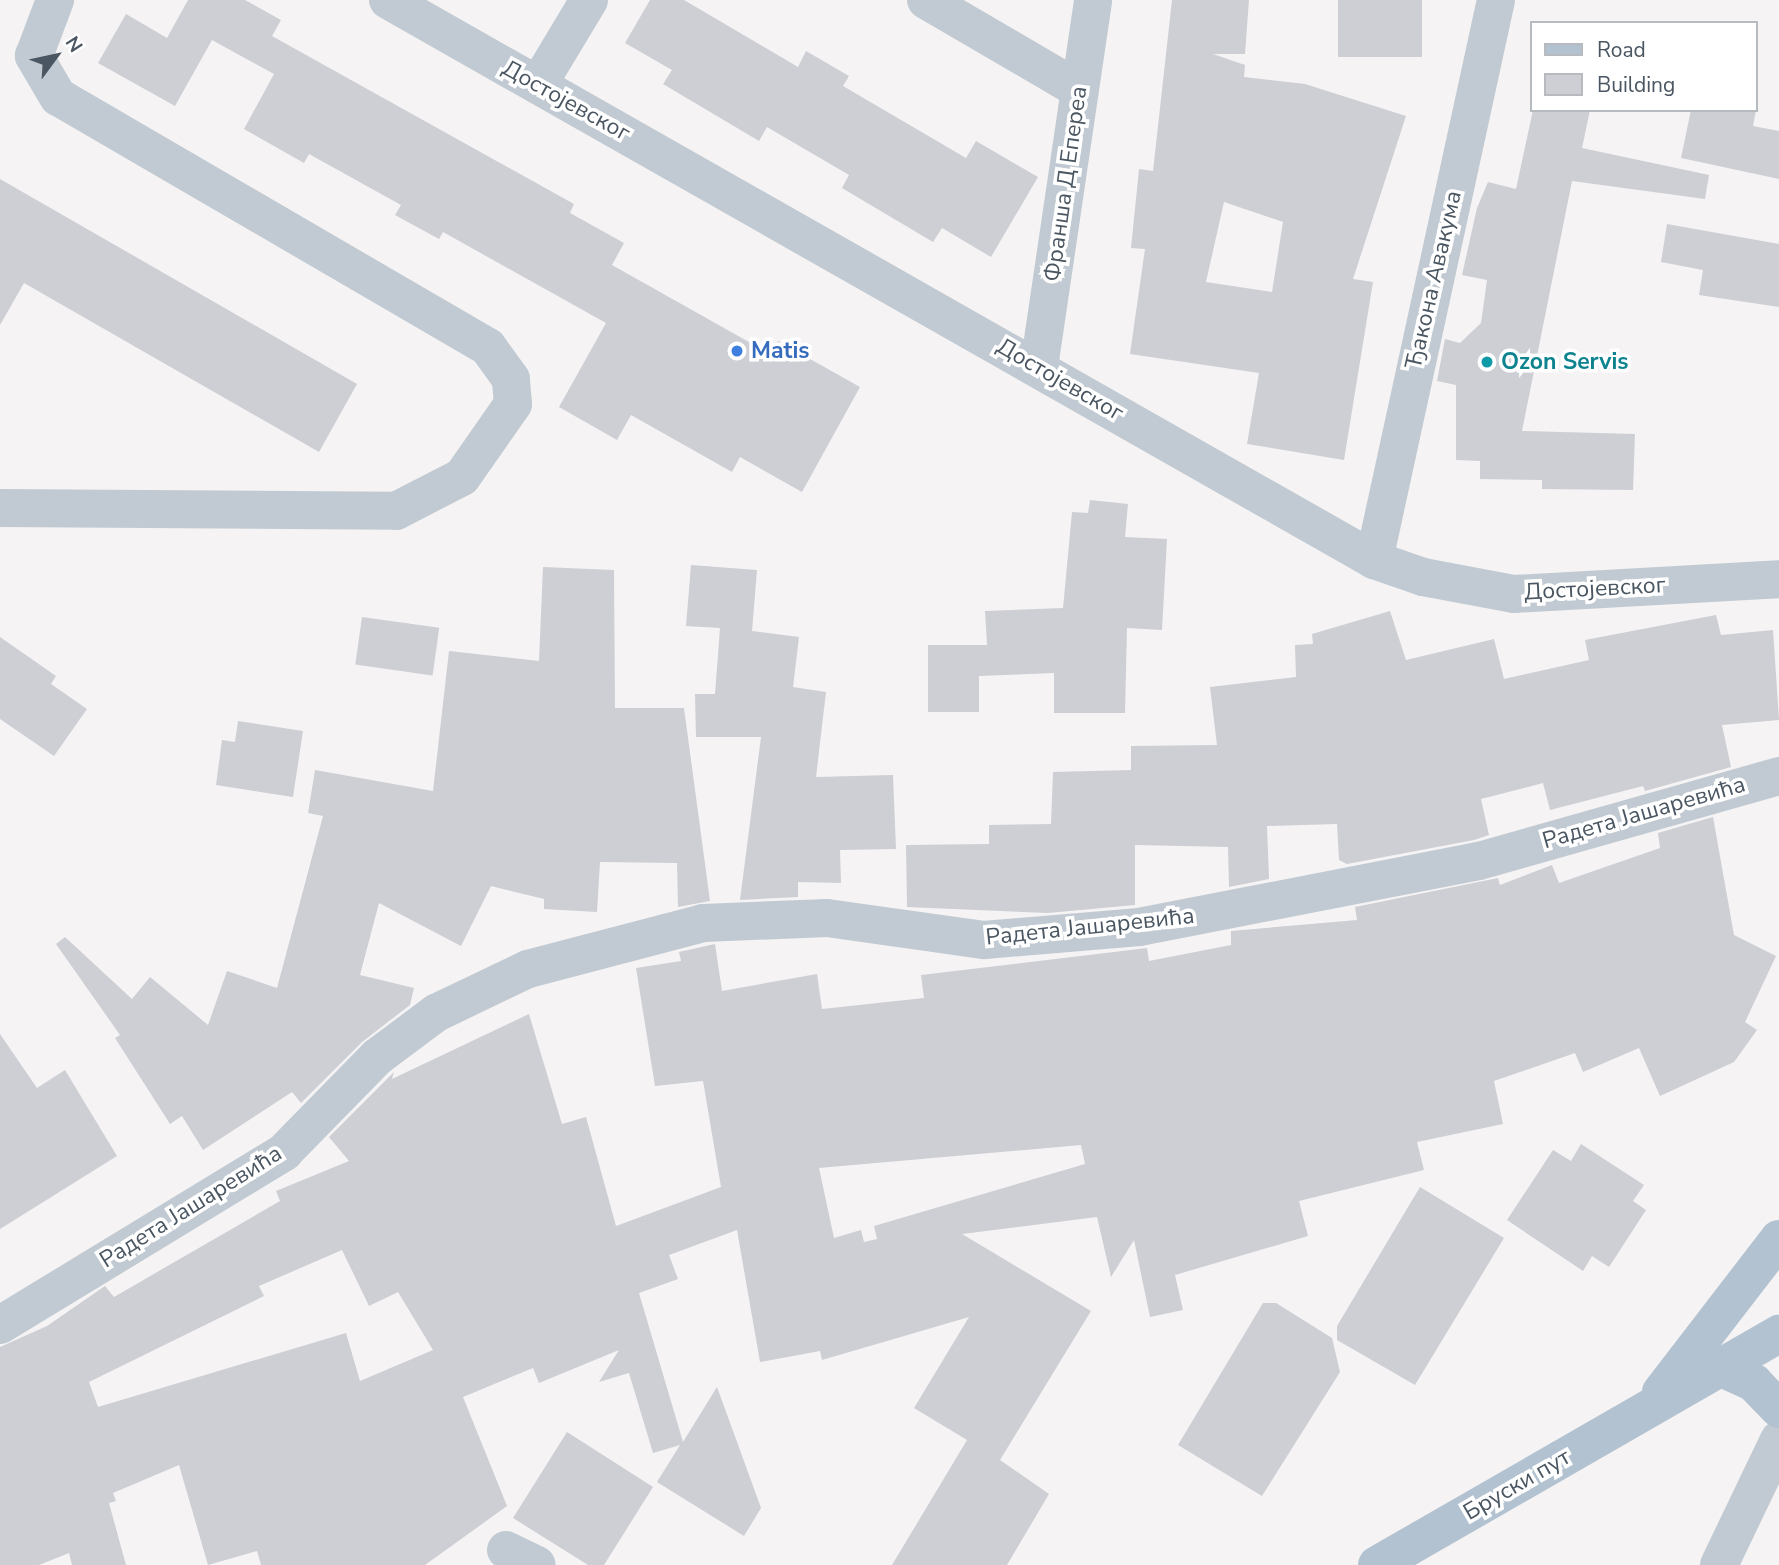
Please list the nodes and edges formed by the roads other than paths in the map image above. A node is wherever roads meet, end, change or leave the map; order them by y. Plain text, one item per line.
1 (55, 0) edge
2 (388, 0) edge
3 (589, 0) edge
4 (926, 0) edge
5 (1093, 0) edge
6 (1496, 0) edge
7 (538, 85) junction
8 (1080, 90) junction
9 (1039, 367) junction
10 (0, 508) edge
11 (1374, 560) junction
12 (1779, 579) edge
13 (1779, 776) edge
14 (1779, 1239) edge
15 (0, 1325) edge
16 (1779, 1334) edge
17 (1721, 1368) junction
18 (1654, 1402) junction
19 (1779, 1409) edge
20 (1779, 1440) edge
21 (1377, 1565) edge
22 (1719, 1565) edge

1 - 10 street
2 - 7 street, Достојевског
3 - 7 street
4 - 8 street
5 - 8 street, Франша Д Епереа
6 - 11 street, Ђакона Авакума
7 - 9 street, Достојевског
8 - 9 street, Франша Д Епереа
9 - 11 street, Достојевског
11 - 12 street, Достојевског
13 - 15 street, Радета Јашаревића
14 - 18 main road, Бруски пут
16 - 17 main road, Бруски пут
17 - 18 main road, Бруски пут
17 - 19 main road
18 - 21 main road, Бруски пут
20 - 22 street

